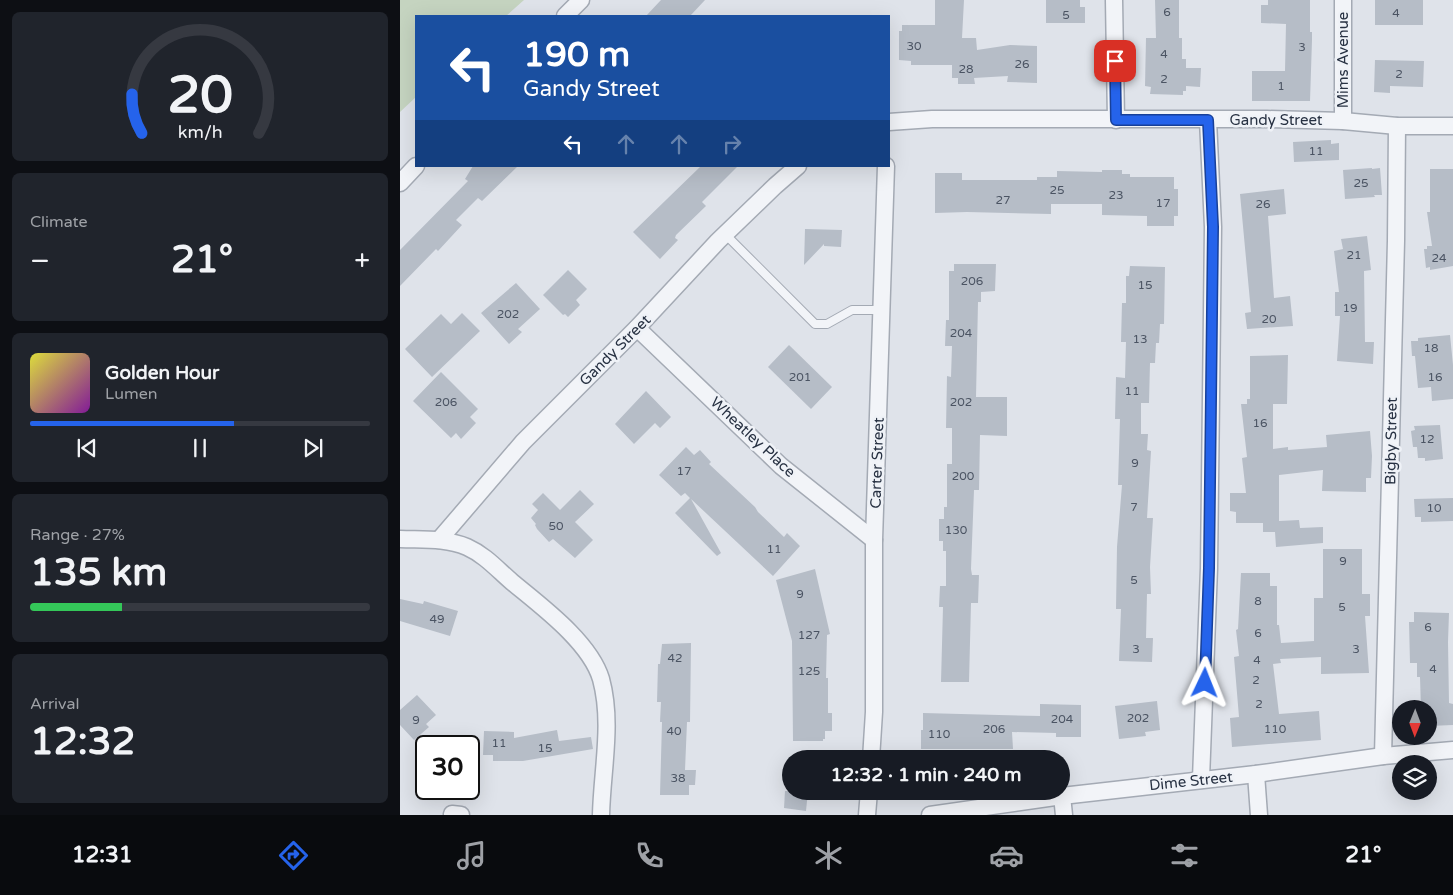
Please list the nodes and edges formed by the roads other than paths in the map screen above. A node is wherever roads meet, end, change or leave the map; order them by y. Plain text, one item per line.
1 (580, 0) edge
2 (1114, 0) edge
3 (1343, 0) edge
4 (566, 15) edge
5 (1116, 120) junction
6 (1208, 120) junction
7 (1343, 121) junction
8 (890, 122) edge
9 (1397, 126) junction
10 (1453, 126) edge
11 (415, 167) edge
12 (797, 167) edge
13 (886, 167) edge
14 (400, 183) edge
15 (725, 234) junction
16 (882, 310) junction
17 (637, 328) junction
18 (400, 539) edge
19 (439, 540) junction
20 (874, 540) junction
21 (872, 750) edge
22 (1453, 750) edge
23 (1383, 756) junction
24 (1256, 774) junction
25 (1201, 779) junction
26 (1070, 795) edge
27 (868, 800) edge
28 (1034, 800) edge
29 (1062, 800) edge
30 (601, 815) edge
31 (867, 815) edge
32 (930, 815) edge
33 (1064, 815) edge
34 (1259, 815) edge

1 - 4 street
2 - 5 street
3 - 7 street, Mims Avenue
5 - 6 street, Gandy Street
5 - 8 street, Gandy Street
6 - 7 street, Gandy Street
6 - 25 street
7 - 9 street, Gandy Street
9 - 10 street, Gandy Street
9 - 23 street, Bigby Street
11 - 14 street
12 - 15 street, Gandy Street
13 - 16 street, Carter Street
15 - 16 lane
15 - 17 street, Gandy Street
16 - 20 street, Carter Street
17 - 19 street, Gandy Street
17 - 20 street, Wheatley Place
18 - 19 street
19 - 30 street
20 - 21 street, Carter Street
22 - 23 street, Dime Street
23 - 24 street, Dime Street
24 - 25 street, Dime Street
24 - 34 street
25 - 26 street, Dime Street
27 - 31 street
28 - 32 street, Dime Street
29 - 33 street

